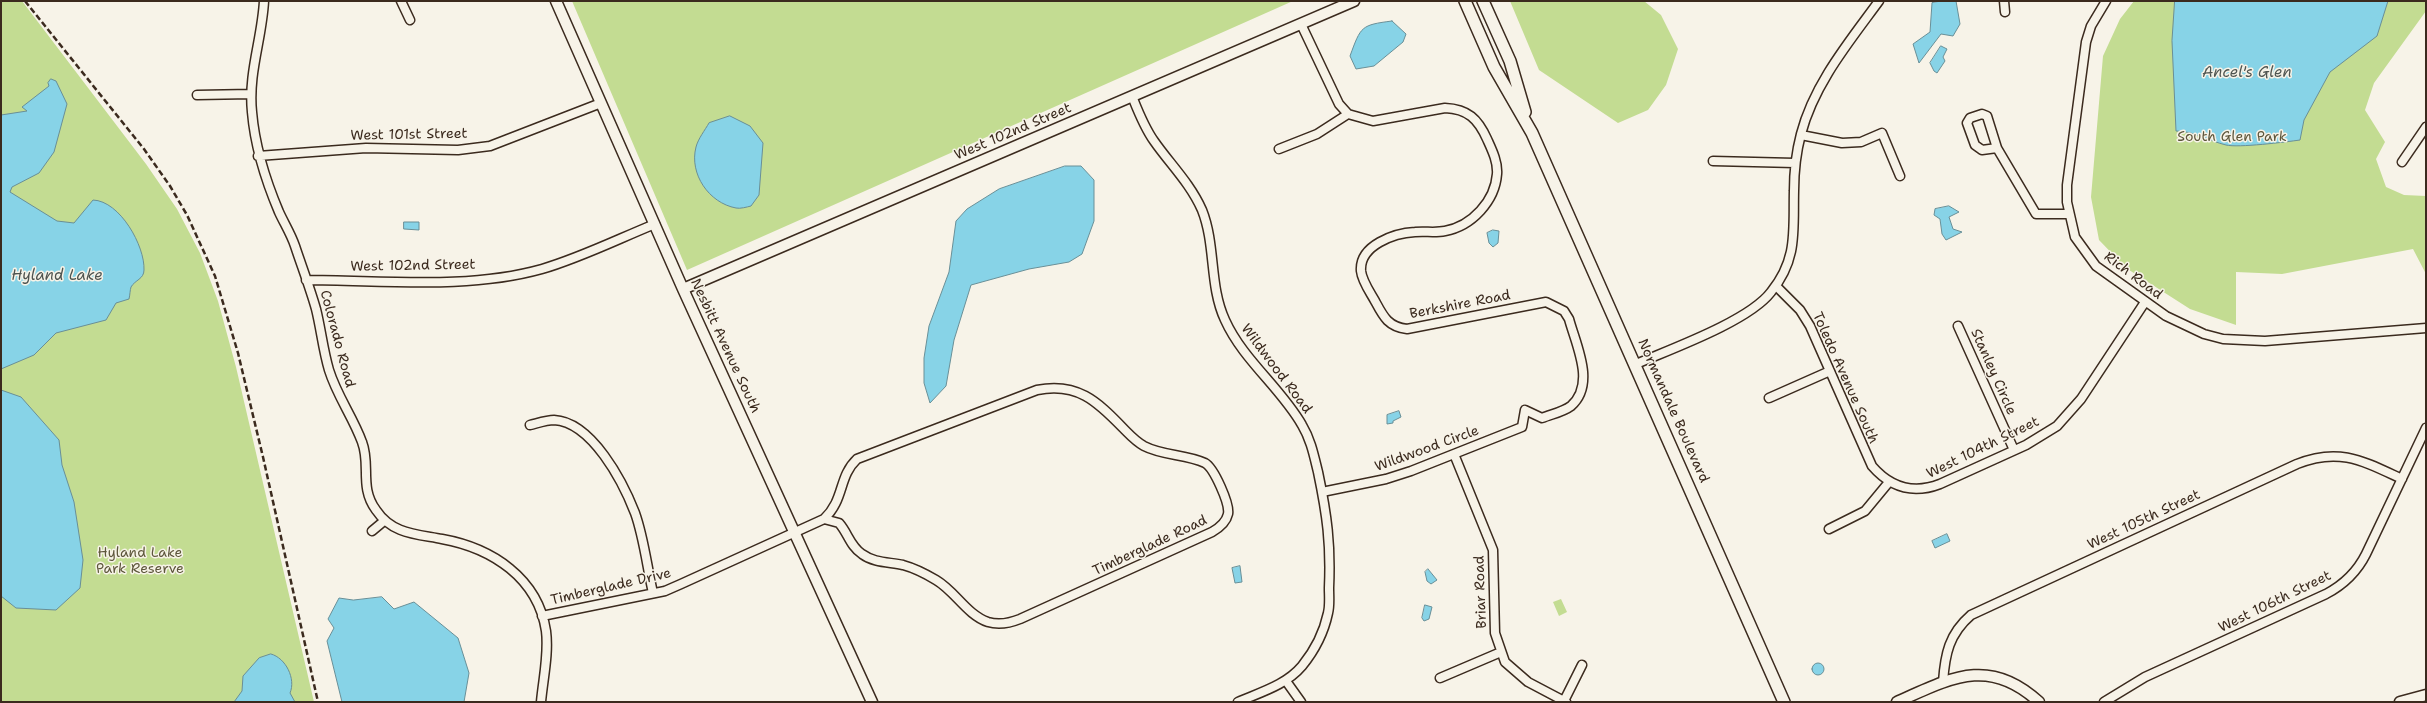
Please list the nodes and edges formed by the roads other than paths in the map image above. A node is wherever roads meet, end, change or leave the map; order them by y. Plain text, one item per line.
1 (264, 1) edge
2 (401, 1) edge
3 (556, 1) edge
4 (1354, 1) edge
5 (1465, 1) edge
6 (1483, 1) edge
7 (1878, 1) edge
8 (2004, 1) edge
9 (2106, 1) edge
10 (2005, 12) dead end
11 (410, 20) dead end
12 (1300, 24) junction
13 (251, 94) junction
14 (197, 95) dead end
15 (1132, 96) junction
16 (601, 103) junction
17 (1348, 114) junction
18 (2426, 127) edge
19 (1532, 133) junction
20 (1801, 135) junction
21 (1997, 148) junction
22 (1279, 149) dead end
23 (258, 156) junction
24 (1713, 161) dead end
25 (2402, 162) dead end
26 (1795, 163) junction
27 (1900, 176) dead end
28 (2068, 214) junction
29 (655, 224) junction
30 (306, 280) junction
31 (1776, 286) junction
32 (683, 289) junction
33 (2145, 302) junction
34 (1958, 326) dead end
35 (2426, 328) edge
36 (1636, 364) junction
37 (1830, 371) junction
38 (1769, 398) dead end
39 (1525, 410) joint
40 (530, 425) dead end
41 (2426, 428) edge
42 (2014, 450) junction
43 (1454, 454) junction
44 (2402, 479) junction
45 (1889, 482) junction
46 (1322, 492) junction
47 (824, 519) junction
48 (384, 521) junction
49 (798, 529) junction
50 (1829, 529) dead end
51 (372, 531) dead end
52 (652, 593) junction
53 (542, 616) junction
54 (1501, 652) junction
55 (1582, 665) dead end
56 (1440, 678) dead end
57 (1286, 681) junction
58 (1943, 682) junction
59 (2426, 695) edge
60 (541, 702) edge
61 (872, 702) edge
62 (1238, 702) edge
63 (1301, 702) edge
64 (1565, 702) edge
65 (1784, 702) edge
66 (1897, 702) edge
67 (2039, 702) edge
68 (2104, 702) edge
69 (2400, 702) edge

1 - 13 street, Colorado Road
2 - 11 street
3 - 16 street, Nesbitt Avenue South
4 - 12 street, West 102nd Street
5 - 19 main road, Normandale Boulevard
6 - 19 main road, Normandale Boulevard
7 - 20 street
8 - 10 street
9 - 28 street, Rich Road
12 - 15 street, West 102nd Street
12 - 17 street
13 - 14 street
13 - 23 street, Colorado Road
15 - 32 street, West 102nd Street
15 - 46 street, Wildwood Road
16 - 23 street, West 101st Street
16 - 29 street, Nesbitt Avenue South
17 - 22 street
17 - 39 street, Berkshire Road
18 - 25 street
19 - 36 main road, Normandale Boulevard
20 - 26 street
20 - 27 street
21 - 21 street
21 - 28 street
23 - 30 street, Colorado Road
24 - 26 street
26 - 31 street
28 - 33 street, Rich Road
29 - 30 street, West 102nd Street
29 - 32 street, Nesbitt Avenue South
30 - 48 street, Colorado Road
31 - 36 street
31 - 37 street, Toledo Avenue South
32 - 49 street, Nesbitt Avenue South
33 - 35 street, Rich Road
33 - 42 street, West 104th Street
34 - 42 street, Stanley Circle
36 - 65 main road, Normandale Boulevard
37 - 38 street
37 - 45 street, Toledo Avenue South
39 - 43 street, Wildwood Circle
40 - 52 street
41 - 44 street, West 106th Street
42 - 45 street, West 104th Street
43 - 46 street, Wildwood Circle
43 - 54 street, Briar Road
44 - 58 street, West 105th Street
44 - 68 street, West 106th Street
45 - 50 street
46 - 57 street, Wildwood Road
47 - 47 street, Timberglade Road
47 - 49 street, Timberglade Road
48 - 51 street
48 - 53 street
49 - 52 street, Timberglade Drive
49 - 61 street, Nesbitt Avenue South
52 - 53 street, Timberglade Drive
53 - 60 street
54 - 56 street
54 - 64 street, Briar Road
55 - 64 street
57 - 62 street
57 - 63 street
58 - 66 street
58 - 67 street
59 - 69 street

